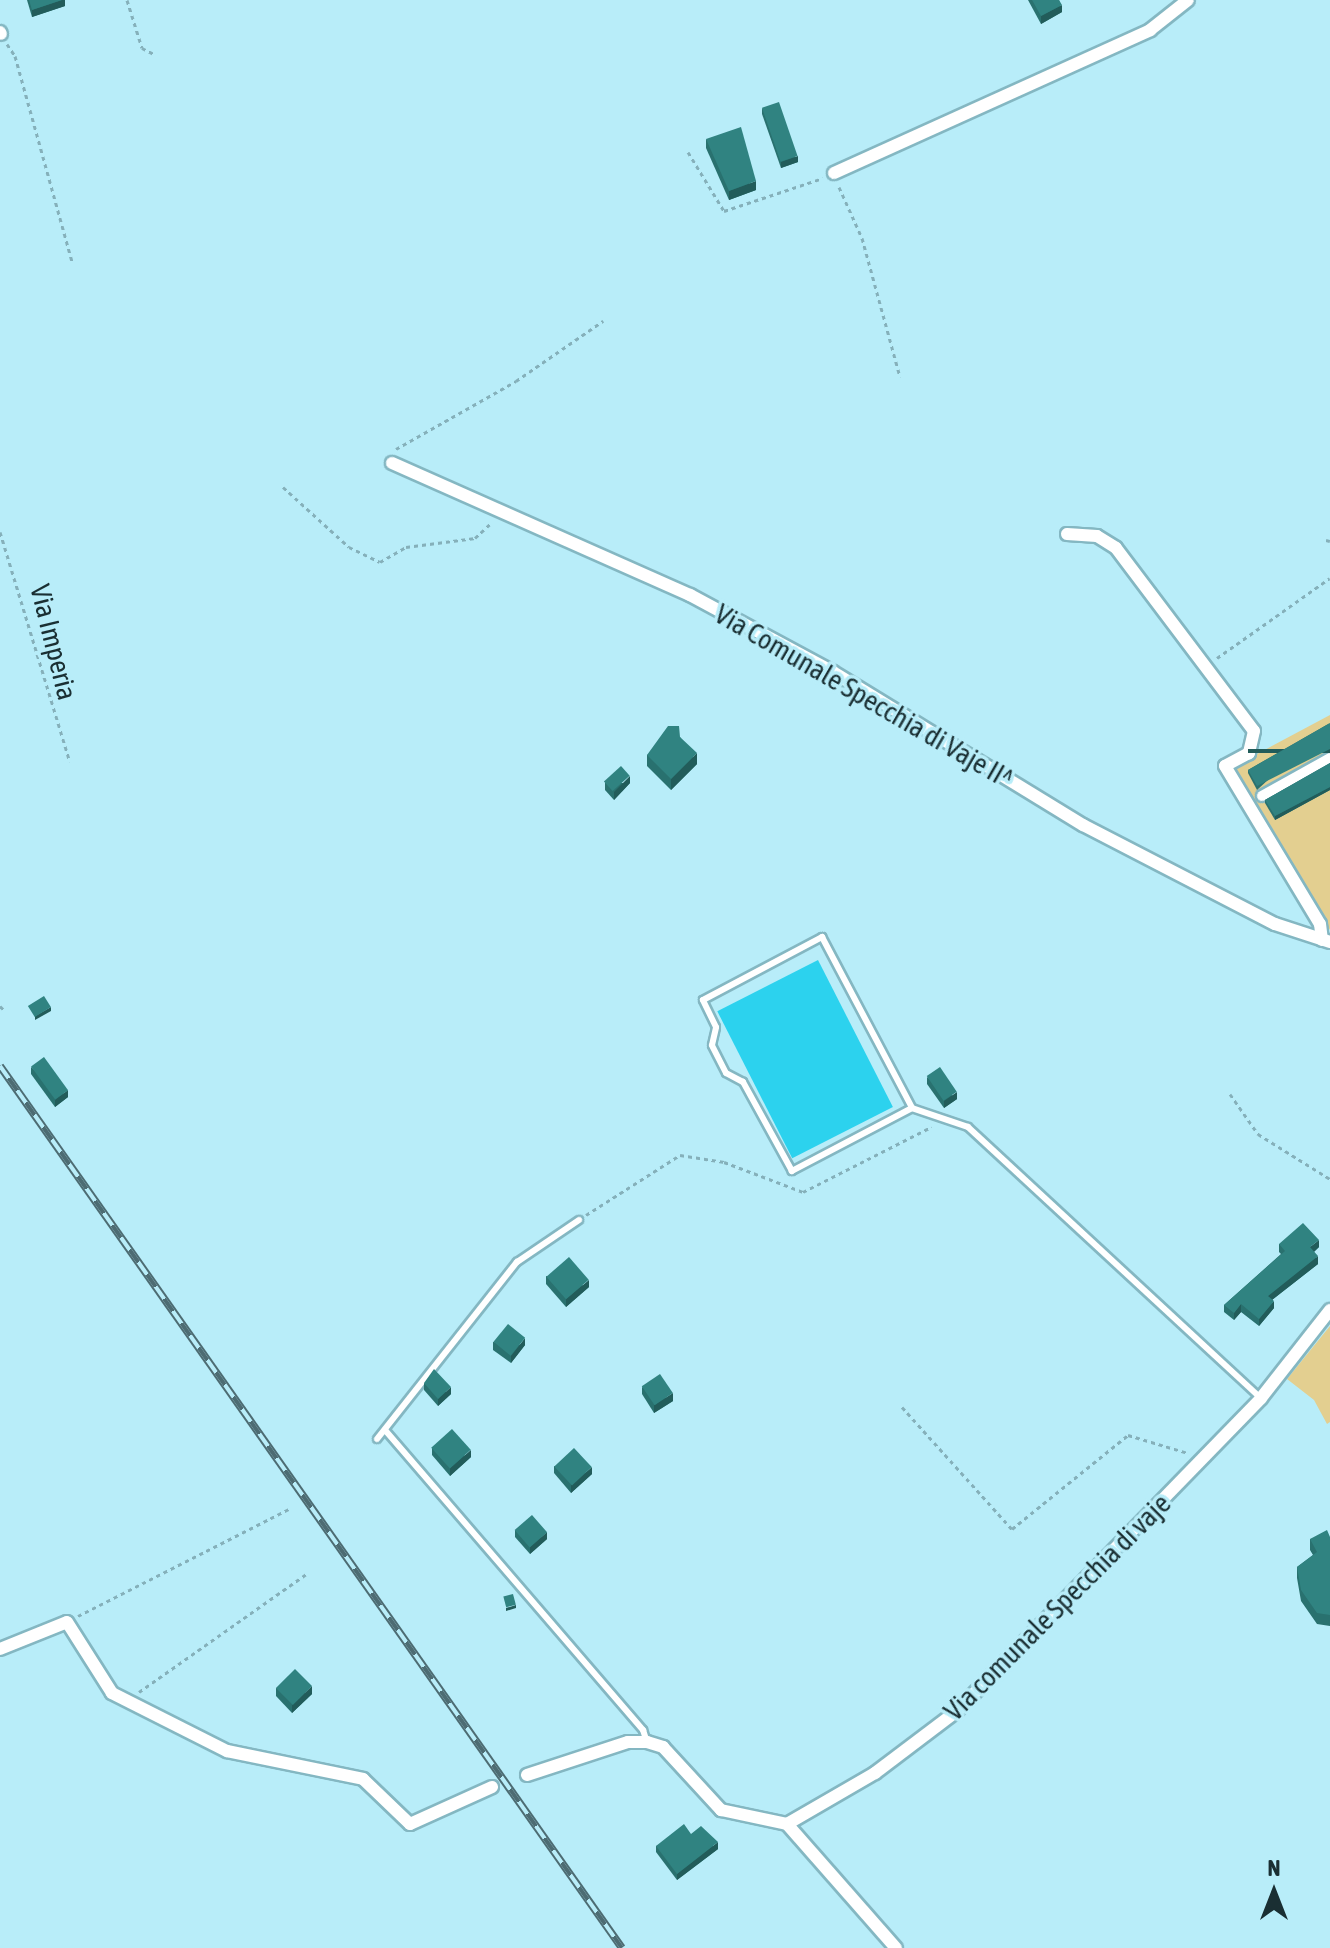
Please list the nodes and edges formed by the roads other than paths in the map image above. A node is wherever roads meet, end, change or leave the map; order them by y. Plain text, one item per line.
1 (1182, 2) edge
2 (834, 173) road end
3 (392, 463) road end
4 (1067, 534) dead end
5 (1330, 758) edge
6 (1262, 796) dead end
7 (1326, 941) edge
8 (912, 1108) junction
9 (579, 1220) road end
10 (1330, 1310) edge
11 (1261, 1398) junction
12 (385, 1430) junction
13 (377, 1439) dead end
14 (0, 1649) edge
15 (647, 1742) junction
16 (527, 1775) dead end
17 (492, 1787) dead end
18 (787, 1824) junction
19 (896, 1948) edge

1 - 2 street
3 - 7 street, Via Comunale Specchia di Vaje II^
4 - 7 street
5 - 6 street
8 - 8 lane
8 - 11 lane
9 - 12 lane
10 - 11 street, Via comunale Specchia di vaje
11 - 18 street, Via comunale Specchia di vaje
12 - 13 lane
12 - 15 lane
14 - 17 street
15 - 16 street
15 - 18 street
18 - 19 street

